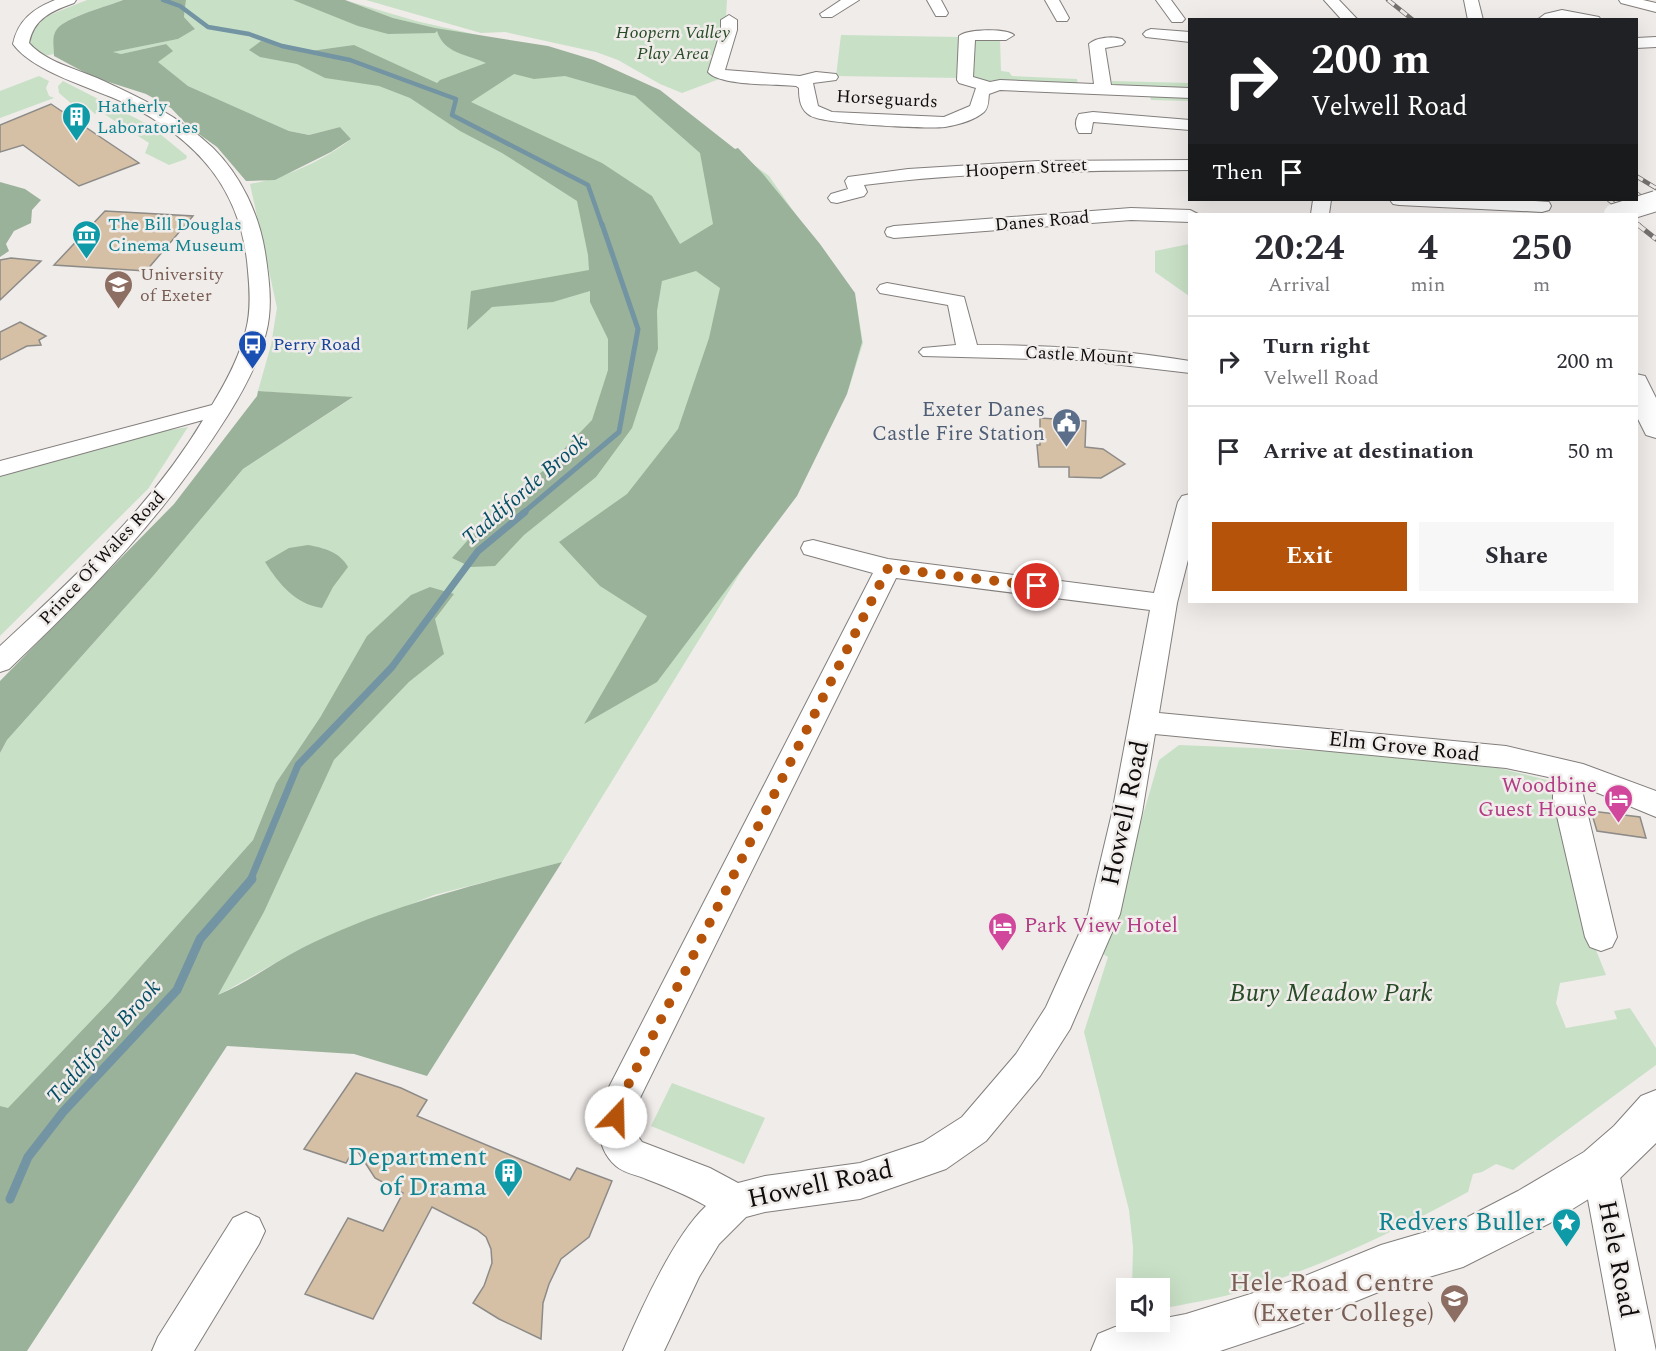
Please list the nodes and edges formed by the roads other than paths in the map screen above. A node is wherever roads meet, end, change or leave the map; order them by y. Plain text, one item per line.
1 (69, 0) edge
2 (852, 0) edge
3 (1052, 0) edge
4 (1163, 0) edge
5 (1331, 0) edge
6 (1471, 0) edge
7 (1626, 0) edge
8 (1656, 8) edge
9 (827, 14) dead end
10 (1062, 18) dead end
11 (1349, 18) edge
12 (1476, 18) edge
13 (1547, 18) edge
14 (1584, 18) edge
15 (1176, 19) dead end
16 (729, 20) dead end
17 (1638, 29) edge
18 (1151, 34) dead end
19 (1006, 35) dead end
20 (1188, 37) edge
21 (1652, 39) edge
22 (1117, 42) dead end
23 (830, 77) dead end
24 (800, 81) junction
25 (989, 87) junction
26 (1103, 88) junction
27 (1188, 93) edge
28 (1188, 124) edge
29 (1085, 129) dead end
30 (1188, 165) edge
31 (837, 198) dead end
32 (1420, 201) edge
33 (1656, 201) edge
34 (1544, 207) edge
35 (1617, 213) edge
36 (1188, 216) edge
37 (894, 232) dead end
38 (887, 289) dead end
39 (968, 351) junction
40 (930, 352) dead end
41 (1188, 367) edge
42 (1638, 387) edge
43 (220, 411) junction
44 (1656, 429) edge
45 (0, 469) edge
46 (1188, 510) edge
47 (813, 548) dead end
48 (888, 568) junction
49 (1164, 603) junction
50 (0, 662) edge
51 (1144, 722) junction
52 (1568, 771) junction
53 (1656, 805) edge
54 (1601, 937) dead end
55 (1656, 1111) edge
56 (1600, 1167) junction
57 (736, 1202) junction
58 (246, 1231) dead end
59 (172, 1351) edge
60 (643, 1351) edge
61 (1115, 1351) edge
62 (1636, 1351) edge

1 - 43 street, Prince Of Wales Road
2 - 9 street
3 - 10 street
4 - 15 street
5 - 11 street
6 - 12 street
7 - 8 street
13 - 14 street
16 - 24 street
17 - 21 street
18 - 20 street
19 - 25 street
22 - 26 street
23 - 24 street
24 - 25 street, Horseguards
25 - 26 street
26 - 27 street
28 - 29 street
30 - 31 street, Hoopern Street
32 - 34 street
33 - 35 main road, bridge
36 - 37 street, Danes Road
38 - 39 street
39 - 40 street, Castle Mount
39 - 41 street, Castle Mount
42 - 44 main road
43 - 45 street
43 - 50 street, Prince Of Wales Road
46 - 49 street, Howell Road
47 - 48 street
48 - 49 street
48 - 57 street
49 - 51 street, Howell Road
51 - 52 street, Elm Grove Road
51 - 57 street, Howell Road
52 - 53 street, Elm Grove Road
52 - 54 street
55 - 56 main road
56 - 61 main road
56 - 62 street, Hele Road
57 - 60 street, Howell Road
58 - 59 street

